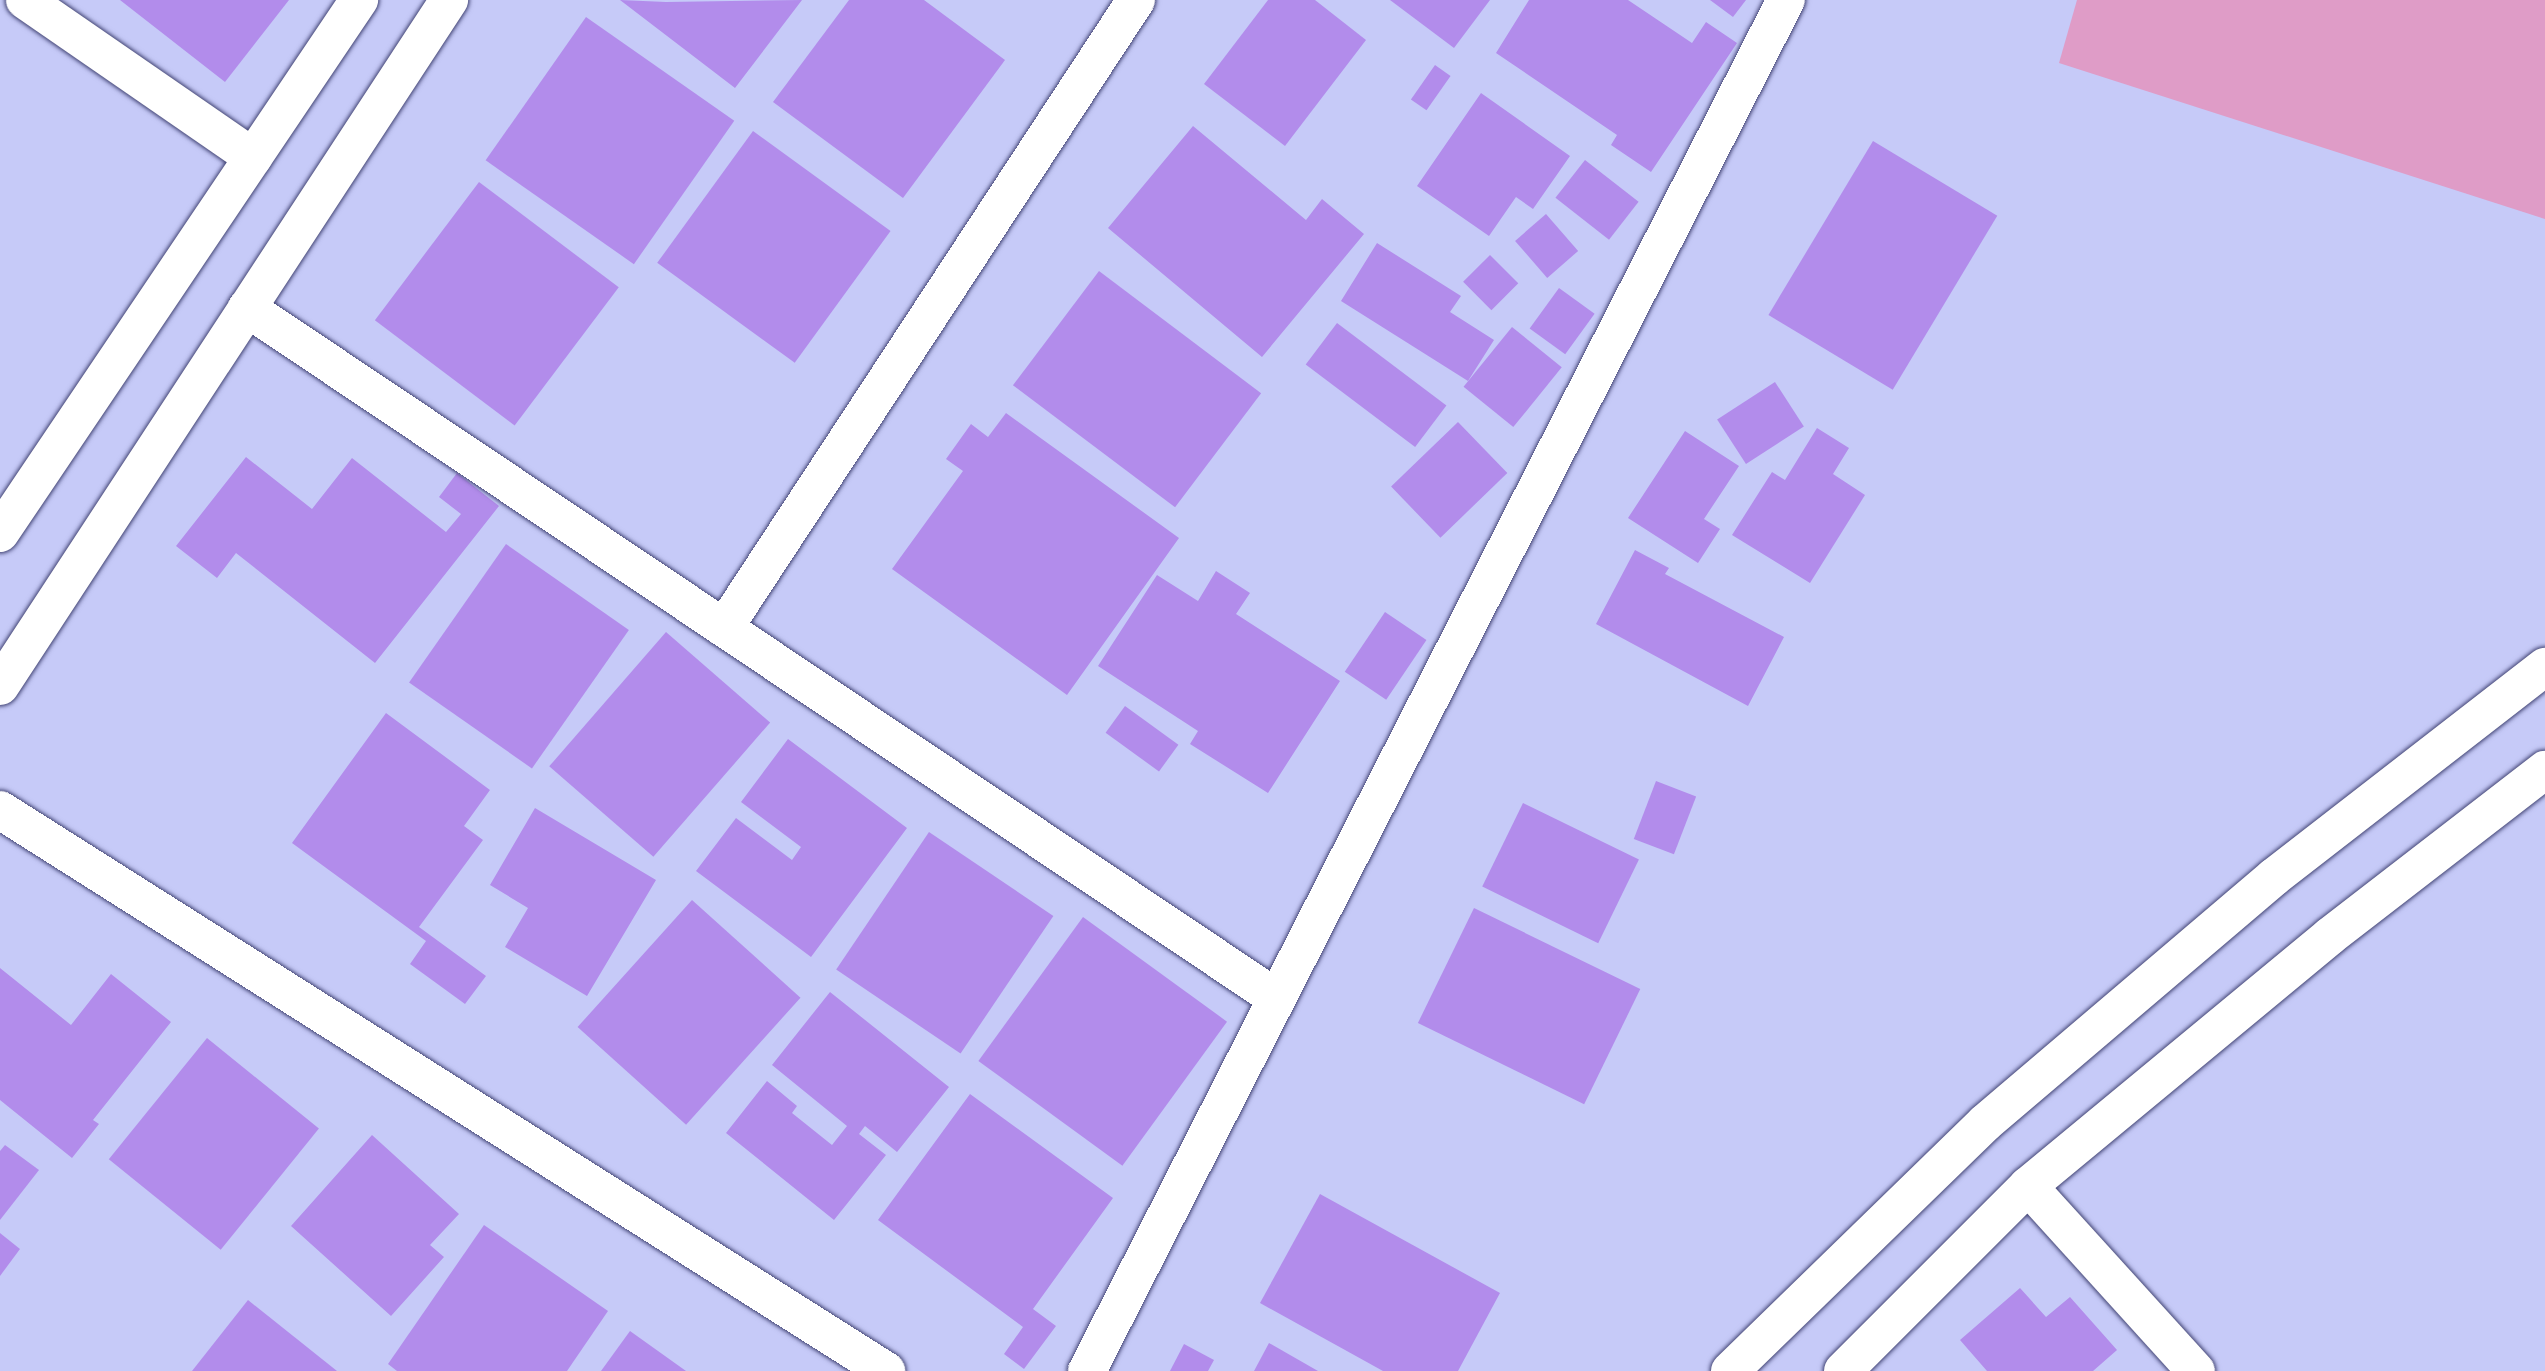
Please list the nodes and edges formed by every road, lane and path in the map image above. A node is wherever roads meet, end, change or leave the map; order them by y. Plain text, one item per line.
1 (25, 0) edge
2 (359, 0) edge
3 (449, 0) edge
4 (1136, 0) edge
5 (1786, 0) edge
6 (254, 156) junction
7 (247, 308) junction
8 (0, 534) edge
9 (724, 628) junction
10 (2545, 667) edge
11 (0, 686) edge
12 (2545, 770) edge
13 (0, 810) edge
14 (1273, 996) junction
15 (2028, 1186) junction
16 (886, 1371) edge
17 (1086, 1371) edge
18 (1730, 1371) edge
19 (1843, 1371) edge
20 (2196, 1371) edge

1 - 6 street
2 - 6 street
3 - 7 street
4 - 9 street
5 - 14 street
6 - 8 street
7 - 9 street
7 - 11 street
9 - 14 street
10 - 18 street
12 - 15 street
13 - 16 street
14 - 17 street
15 - 19 street
15 - 20 street

